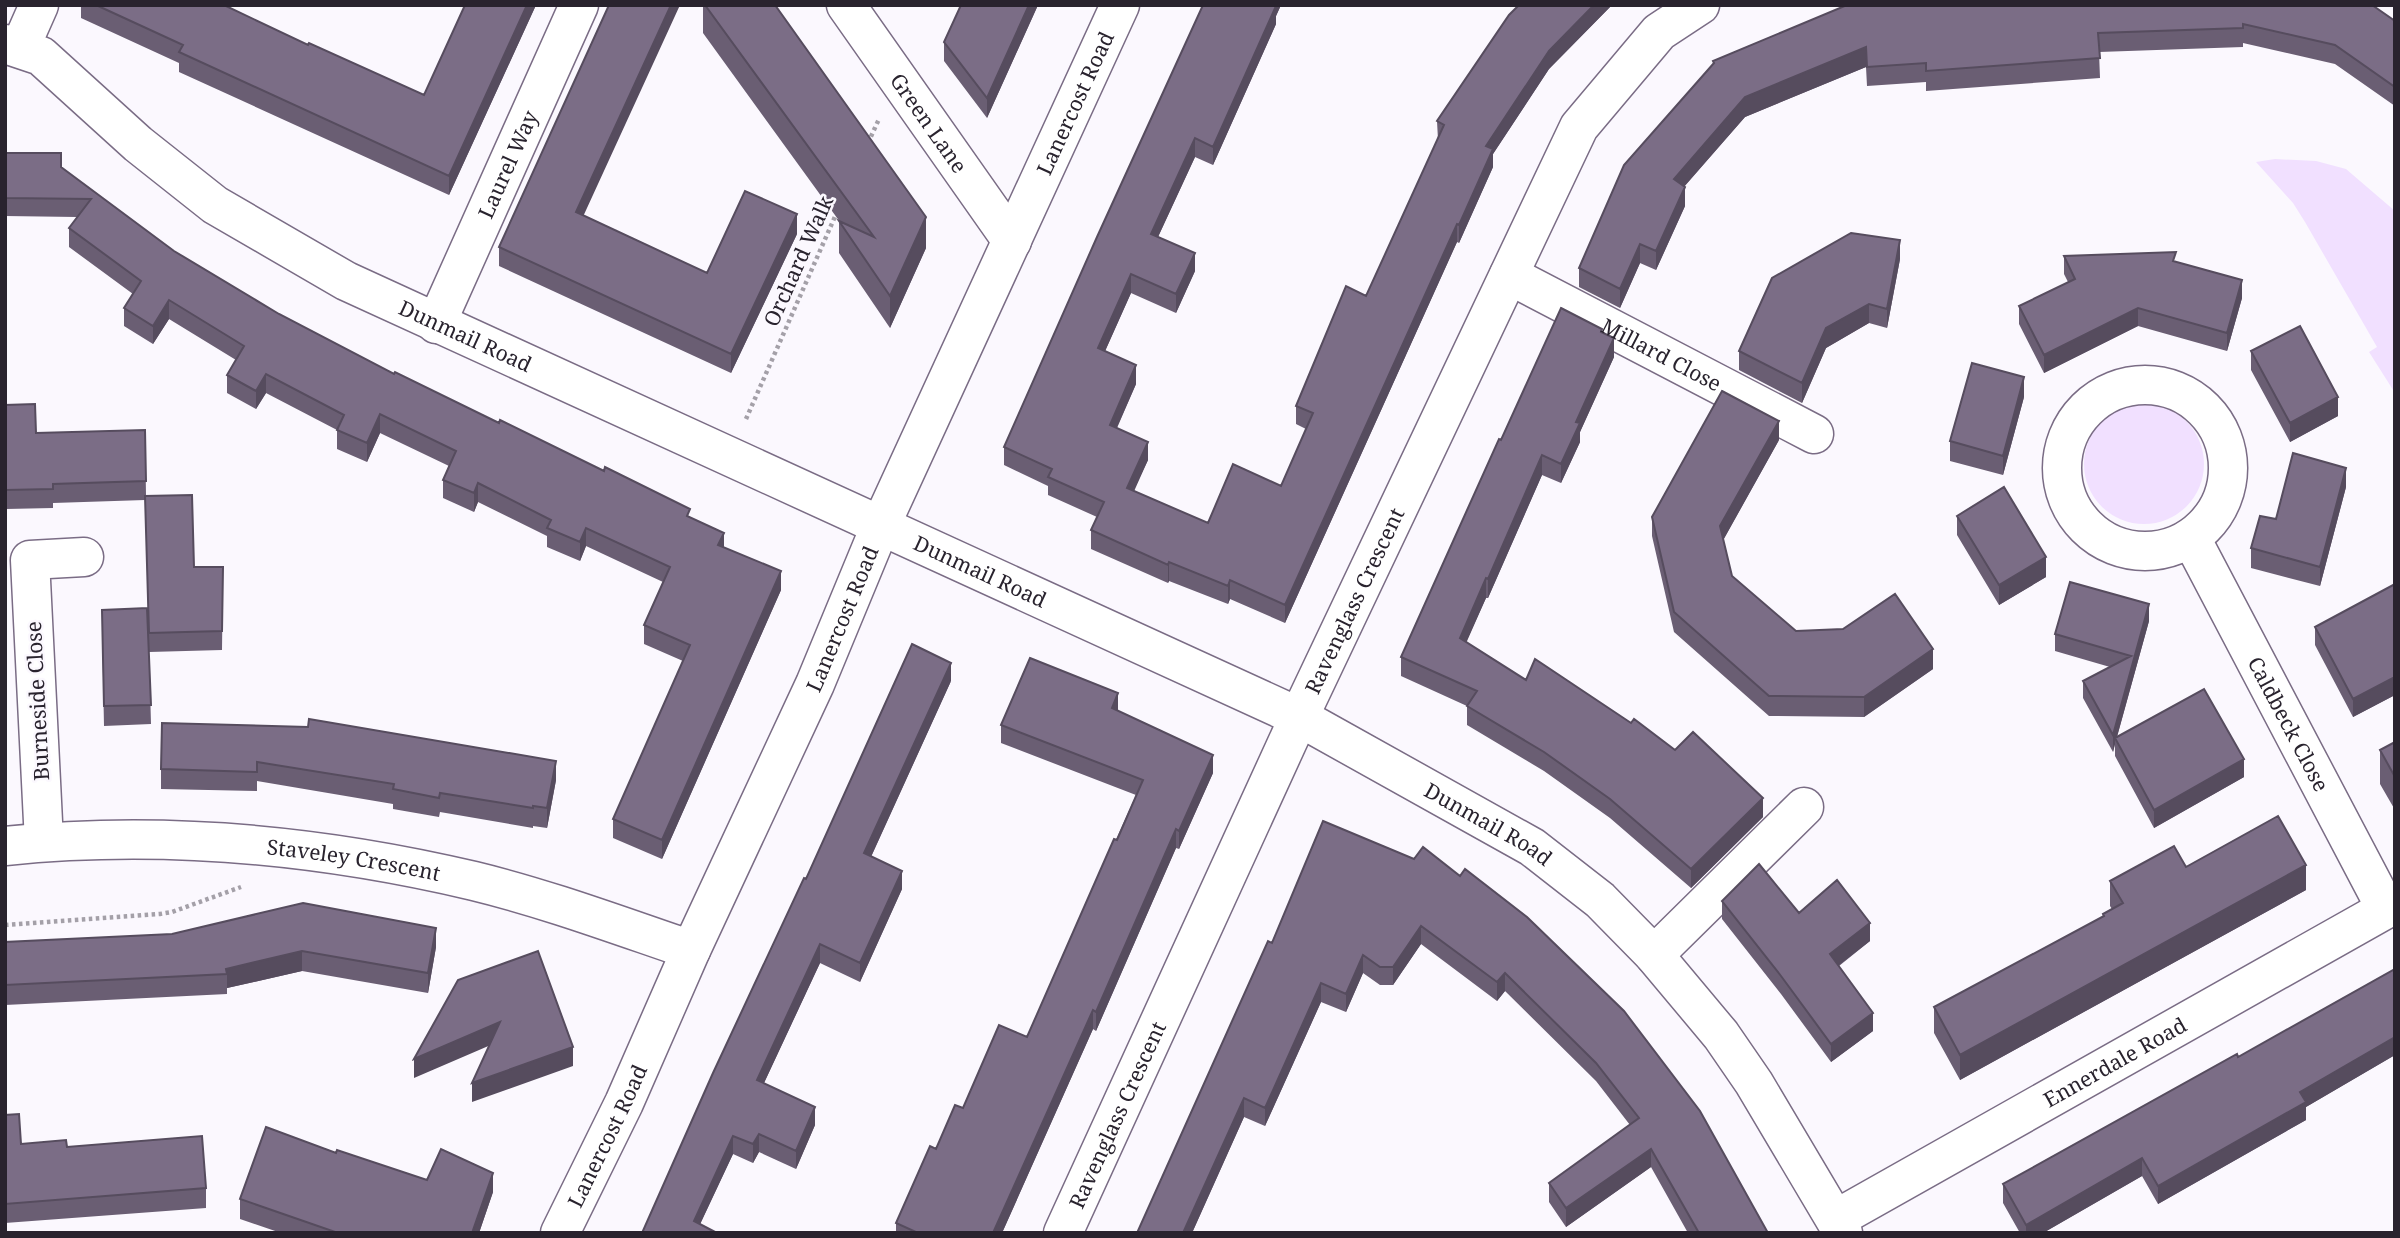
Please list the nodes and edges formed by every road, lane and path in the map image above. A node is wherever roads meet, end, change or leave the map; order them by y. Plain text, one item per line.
1 (39, 5) edge
2 (579, 5) edge
3 (846, 5) edge
4 (1120, 5) edge
5 (1699, 5) edge
6 (13, 46) edge
7 (897, 78) junction
8 (863, 154) edge
9 (841, 205) edge
10 (1012, 241) junction
11 (1509, 275) junction
12 (436, 324) junction
13 (1814, 434) dead end
14 (729, 458) junction
15 (880, 527) junction
16 (2191, 538) junction
17 (84, 557) dead end
18 (17, 560) edge
19 (1299, 717) junction
20 (1804, 807) dead end
21 (44, 842) junction
22 (5, 845) edge
23 (249, 883) dead end
24 (2390, 906) edge
25 (5, 925) edge
26 (691, 950) junction
27 (1654, 955) junction
28 (1840, 1226) edge
29 (561, 1233) edge
30 (1063, 1233) edge

1 - 6 street
2 - 12 street, Laurel Way
3 - 7 street, Green Lane
4 - 10 street, Lanercost Road
5 - 11 street, Ravenglass Crescent
6 - 12 street, Dunmail Road
7 - 8 path
7 - 10 street, Green Lane
9 - 14 path, Orchard Walk
10 - 15 street, Lanercost Road
11 - 13 street, Millard Close
11 - 19 street, Ravenglass Crescent
12 - 14 street, Dunmail Road
14 - 15 street, Dunmail Road
15 - 19 street, Dunmail Road
15 - 26 street, Lanercost Road
16 - 16 street
16 - 24 street, Caldbeck Close
17 - 18 street, Burneside Close
18 - 21 street, Burneside Close
19 - 27 street, Dunmail Road
19 - 30 street, Ravenglass Crescent
20 - 27 street
21 - 22 street, Staveley Crescent
21 - 26 street, Staveley Crescent
23 - 25 path
24 - 28 street, Ennerdale Road
26 - 29 street, Lanercost Road
27 - 28 street, Dunmail Road

